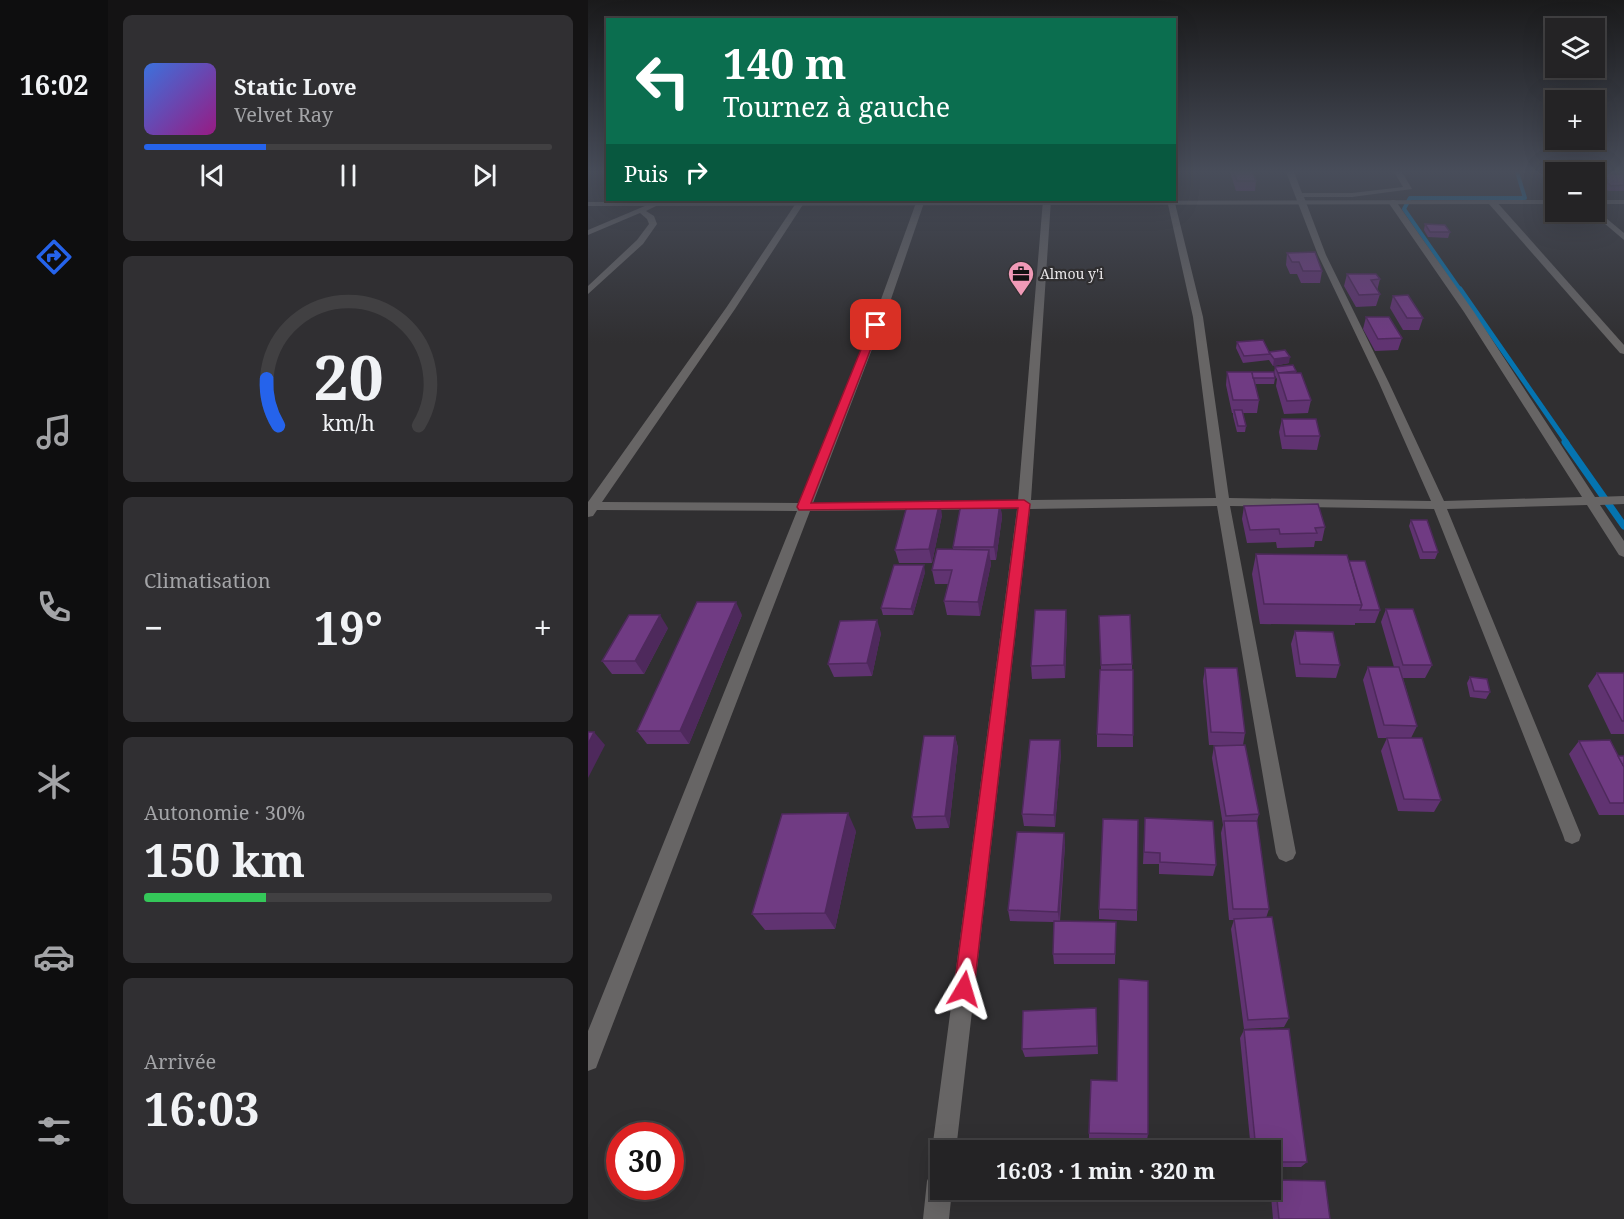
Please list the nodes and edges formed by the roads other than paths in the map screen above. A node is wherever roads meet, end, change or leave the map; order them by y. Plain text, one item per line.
1 (649, 229) edge
2 (783, 229) edge
3 (911, 229) edge
4 (1045, 229) edge
5 (1177, 229) edge
6 (1312, 229) edge
7 (1413, 229) edge
8 (1516, 229) edge
9 (588, 291) edge
10 (1624, 351) edge
11 (1592, 500) junction
12 (1622, 500) edge
13 (1223, 502) junction
14 (1024, 504) junction
15 (1438, 505) junction
16 (803, 507) junction
17 (590, 509) edge
18 (1624, 552) edge
19 (1572, 835) dead end
20 (1286, 853) dead end
21 (588, 1060) edge
22 (945, 1140) edge
23 (938, 1200) edge
24 (936, 1219) edge

1 - 9 street
2 - 17 street
3 - 16 street
4 - 14 street
5 - 13 street
6 - 15 street
7 - 11 street
8 - 10 street
11 - 12 street
11 - 15 street
11 - 18 street
13 - 14 street
13 - 15 street
13 - 20 street
14 - 16 street
14 - 22 street
15 - 19 street
16 - 17 street
16 - 21 street
23 - 24 street

